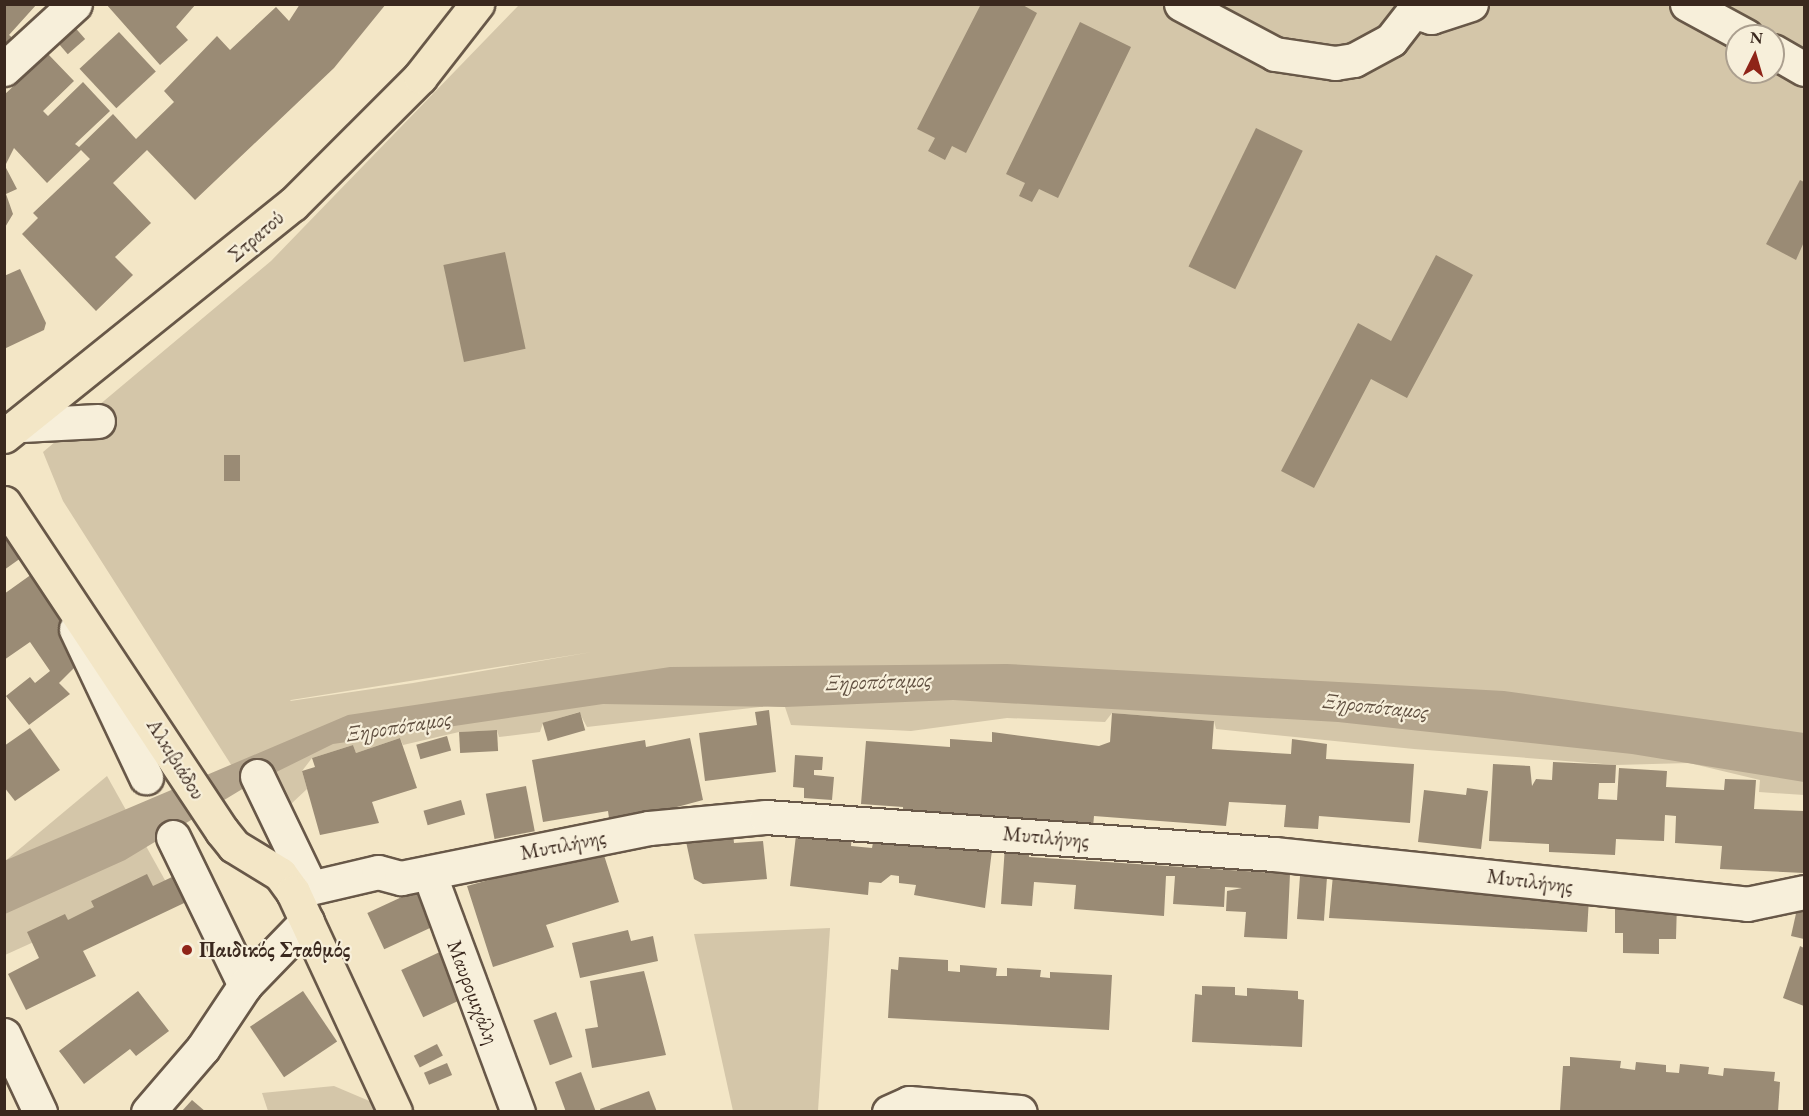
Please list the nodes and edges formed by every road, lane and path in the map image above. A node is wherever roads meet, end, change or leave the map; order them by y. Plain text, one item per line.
1 (75, 4) edge
2 (477, 4) edge
3 (1181, 4) edge
4 (1471, 4) edge
5 (1687, 4) edge
6 (1417, 8) edge
7 (1725, 25) edge
8 (1785, 58) edge
9 (4, 69) edge
10 (1804, 69) edge
11 (98, 421) dead end
12 (13, 431) edge
13 (4, 503) edge
14 (43, 560) junction
15 (257, 776) dead end
16 (146, 777) dead end
17 (173, 837) dead end
18 (429, 873) junction
19 (302, 890) junction
20 (1804, 892) edge
21 (313, 932) junction
22 (245, 985) junction
23 (4, 1035) edge
24 (890, 1111) edge
25 (40, 1112) edge
26 (148, 1112) edge
27 (395, 1112) edge
28 (518, 1112) edge
29 (1020, 1112) edge

1 - 9 street
2 - 12 main road, Στρατού
3 - 6 street
4 - 6 street
5 - 7 street
8 - 10 street
11 - 12 street
13 - 14 main road, Αλκιβιάδου
14 - 16 street, Αλκιβιάδου
14 - 19 main road, Αλκιβιάδου
15 - 19 street
17 - 22 street
18 - 19 street, Μυτιλήνης
18 - 20 street, Μυτιλήνης
18 - 28 street, Μαυρομιχάλη
19 - 21 main road, Αλκιβιάδου
21 - 22 street
21 - 27 main road
22 - 26 street
23 - 25 street
24 - 29 street

